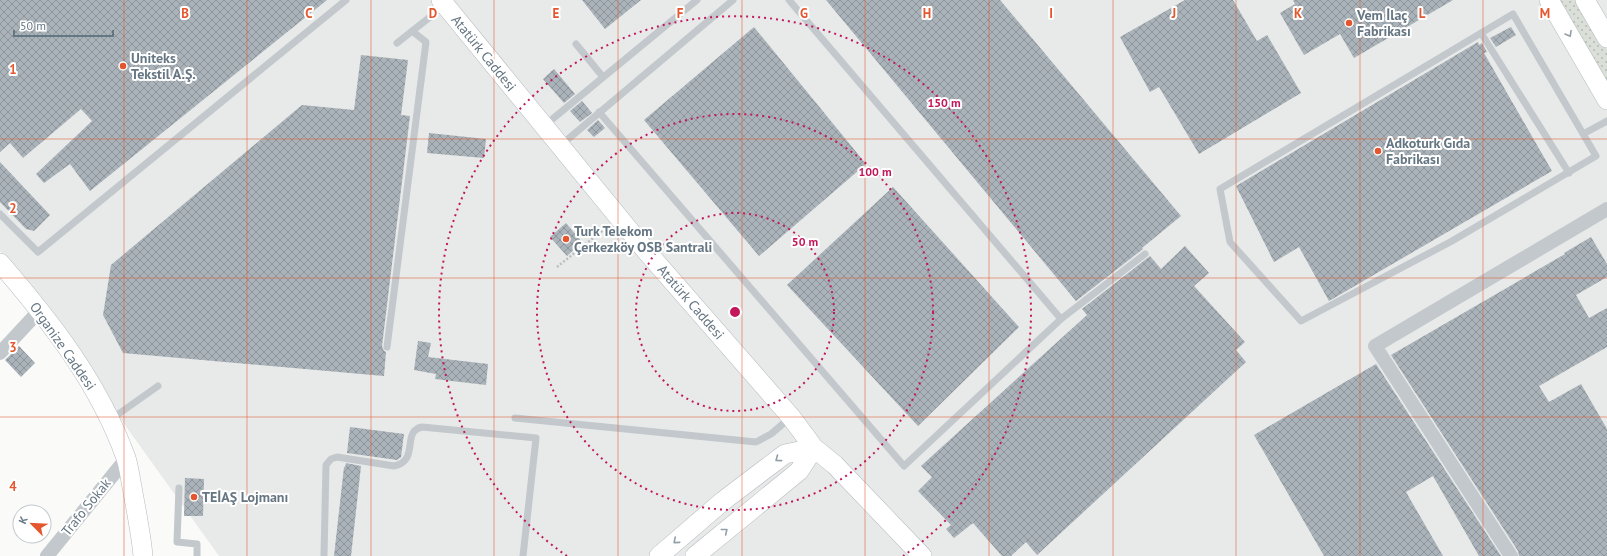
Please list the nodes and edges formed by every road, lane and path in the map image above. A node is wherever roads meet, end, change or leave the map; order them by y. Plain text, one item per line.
1 (346, 0) edge
2 (697, 0) edge
3 (732, 0) edge
4 (789, 0) edge
5 (1549, 0) edge
6 (1585, 0) edge
7 (446, 2) edge
8 (412, 31) junction
9 (1481, 33) junction
10 (1607, 38) edge
11 (397, 43) dead end
12 (576, 44) dead end
13 (603, 77) junction
14 (1607, 100) edge
15 (599, 112) junction
16 (1607, 121) edge
17 (543, 126) junction
18 (1583, 134) junction
19 (560, 147) junction
20 (1569, 173) junction
21 (1607, 209) edge
22 (0, 214) edge
23 (608, 226) dead end
24 (1145, 254) dead end
25 (0, 263) edge
26 (557, 267) dead end
27 (40, 310) junction
28 (1061, 319) junction
29 (387, 347) dead end
30 (0, 353) edge
31 (158, 386) dead end
32 (791, 417) junction
33 (515, 418) dead end
34 (110, 420) junction
35 (814, 448) junction
36 (126, 459) junction
37 (179, 488) dead end
38 (135, 504) junction
39 (47, 556) edge
40 (132, 556) edge
41 (143, 556) edge
42 (197, 556) edge
43 (324, 556) edge
44 (523, 556) edge
45 (659, 556) edge
46 (695, 556) edge
47 (922, 556) edge
48 (1511, 556) edge

1 - 22 lane
2 - 13 lane
3 - 15 lane
4 - 28 lane
5 -> 14 street
6 - 10 street
7 - 8 lane
7 - 17 street, Atatürk Caddesi
8 - 11 lane
8 - 29 lane
9 - 18 lane
9 - 20 lane
9 - 20 lane
12 - 13 lane
13 - 17 lane
15 - 19 lane
15 - 28 lane
16 - 18 lane
17 - 19 street, Atatürk Caddesi
18 - 20 lane
19 - 32 street, Atatürk Caddesi
21 - 48 street
23 - 26 path
24 - 28 lane
25 - 27 street, Organize Caddesi
27 - 30 street
27 - 34 street, Organize Caddesi
31 - 34 lane
32 - 33 lane
32 - 35 street, Atatürk Caddesi
34 - 36 street, Organize Caddesi
35 -> 45 street
46 -> 35 street
35 - 47 street, Atatürk Caddesi
36 - 38 street, Organize Caddesi
36 - 39 street, Trafo Sokak
37 - 42 lane
38 - 40 street
38 - 41 street
43 - 44 lane

